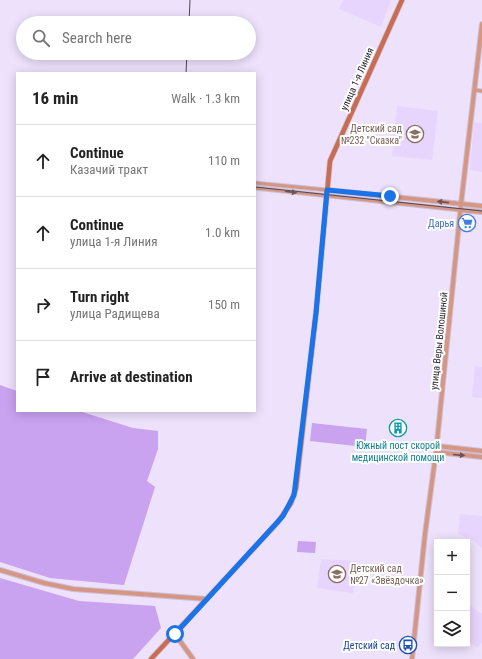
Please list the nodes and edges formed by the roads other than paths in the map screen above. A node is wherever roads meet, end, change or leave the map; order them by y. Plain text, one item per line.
1 (402, 0) edge
2 (482, 24) edge
3 (475, 90) junction
4 (482, 91) edge
5 (256, 183) edge
6 (256, 188) edge
7 (327, 190) junction
8 (327, 196) junction
9 (461, 204) junction
10 (482, 206) edge
11 (461, 210) junction
12 (482, 212) edge
13 (437, 446) junction
14 (481, 451) edge
15 (436, 452) junction
16 (481, 457) edge
17 (0, 570) edge
18 (207, 599) junction
19 (175, 634) junction
20 (151, 659) edge
21 (193, 659) edge
22 (412, 659) edge

1 - 7 main road, улица 1-я Линия
2 - 3 street, улица Веры Волошиной
3 - 4 street
3 - 9 street, улица Веры Волошиной
5 - 7 street
6 -> 8 street
7 - 8 main road, улица 1-я Линия
9 -> 7 street
8 - 11 street
8 - 18 main road
9 - 10 street
9 - 11 street, улица Веры Волошиной
11 - 12 street
11 - 13 street, улица Веры Волошиной
13 - 14 street
13 - 15 street, улица Веры Волошиной
14 - 16 street
15 -> 16 street
15 - 22 street, улица Веры Волошиной
17 - 18 street
18 - 19 main road
19 - 20 main road
19 - 21 street

